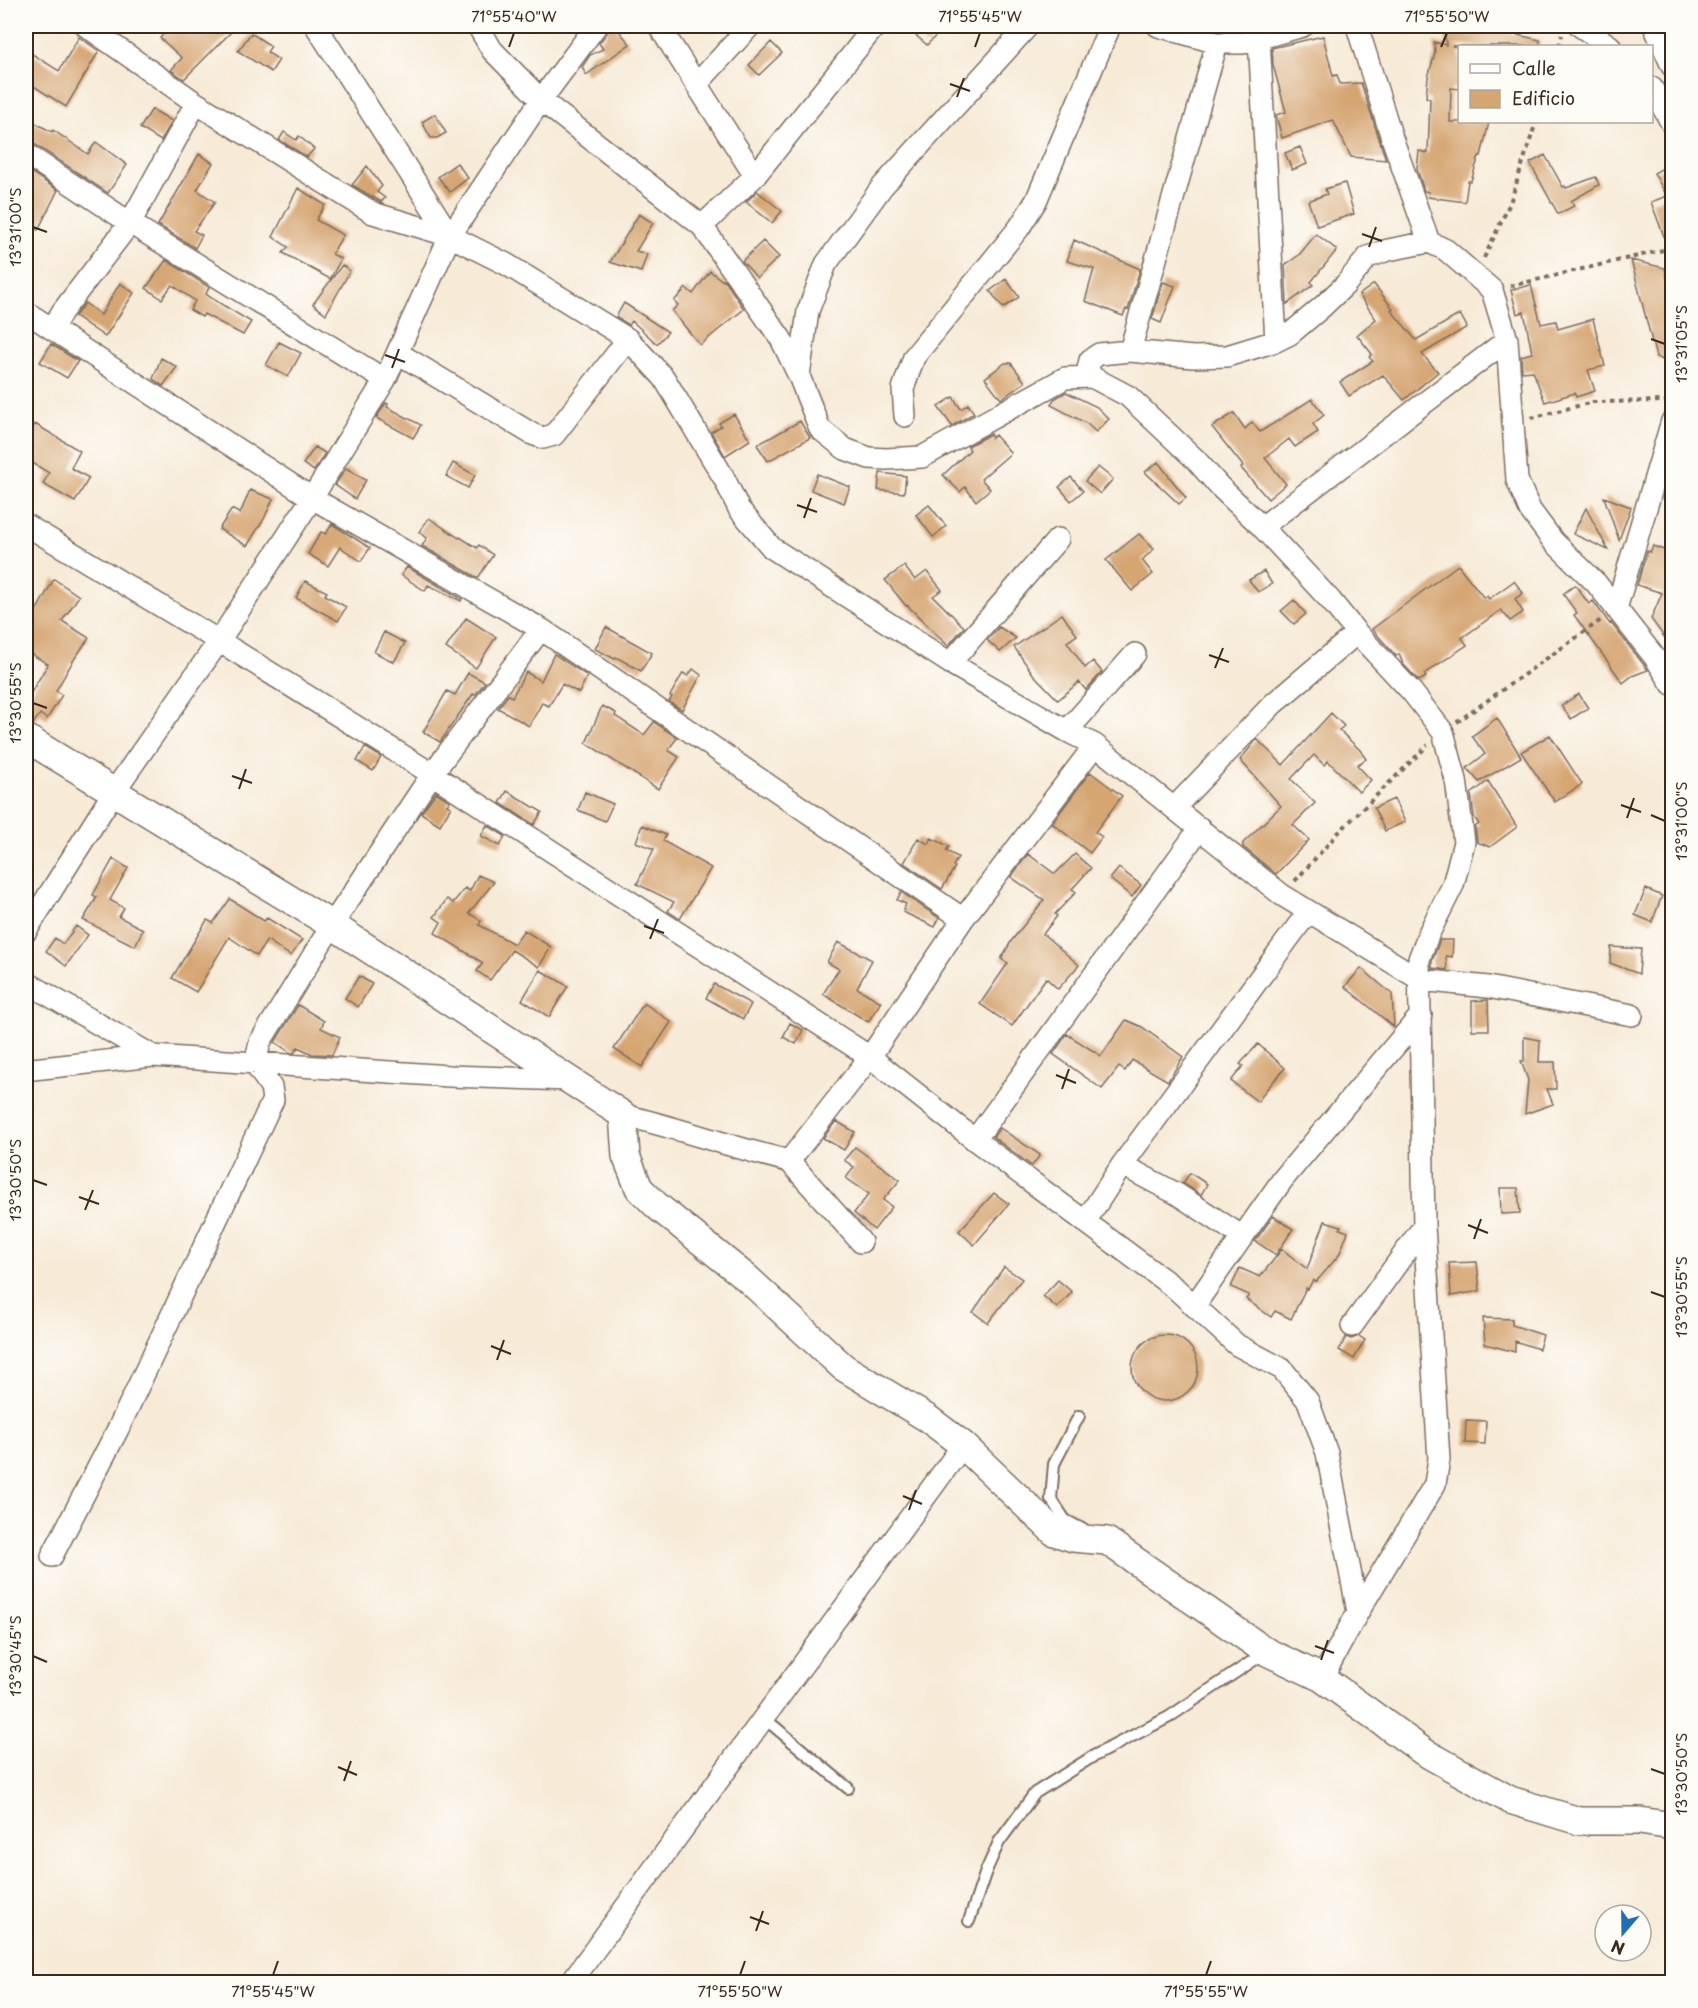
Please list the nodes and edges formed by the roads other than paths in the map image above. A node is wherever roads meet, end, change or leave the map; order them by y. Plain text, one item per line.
1 (86, 26) edge
2 (316, 26) edge
3 (478, 26) edge
4 (596, 26) edge
5 (658, 26) edge
6 (750, 26) edge
7 (875, 26) edge
8 (1028, 26) edge
9 (1110, 26) edge
10 (1158, 26) edge
11 (1303, 26) edge
12 (1357, 26) edge
13 (1580, 26) edge
14 (1659, 27) edge
15 (1266, 32) edge
16 (1217, 43) junction
17 (1608, 45) edge
18 (1672, 66) edge
19 (697, 84) junction
20 (1653, 90) edge
21 (541, 100) junction
22 (196, 103) junction
23 (1672, 124) edge
24 (26, 154) edge
25 (755, 176) junction
26 (130, 223) junction
27 (702, 226) junction
28 (450, 236) junction
29 (1430, 242) junction
30 (26, 312) edge
31 (52, 328) junction
32 (627, 339) junction
33 (1507, 340) junction
34 (1276, 341) junction
35 (1130, 351) junction
36 (398, 353) junction
37 (799, 376) junction
38 (1092, 376) junction
39 (385, 380) junction
40 (905, 416) dead end
41 (1672, 421) edge
42 (312, 498) junction
43 (26, 525) edge
44 (1262, 527) junction
45 (1058, 539) dead end
46 (1616, 609) junction
47 (541, 629) junction
48 (1357, 633) junction
49 (219, 641) junction
50 (1135, 654) dead end
51 (950, 663) junction
52 (1672, 684) edge
53 (1067, 731) junction
54 (26, 738) edge
55 (1095, 745) junction
56 (432, 774) junction
57 (115, 790) junction
58 (1174, 807) junction
59 (1200, 828) junction
60 (1308, 912) junction
61 (963, 919) junction
62 (332, 925) junction
63 (26, 931) edge
64 (1421, 980) junction
65 (26, 982) edge
66 (1632, 1015) dead end
67 (1421, 1016) junction
68 (153, 1056) junction
69 (870, 1057) junction
70 (255, 1064) junction
71 (28, 1073) edge
72 (570, 1080) junction
73 (623, 1114) junction
74 (975, 1140) junction
75 (789, 1161) junction
76 (1122, 1165) junction
77 (1085, 1222) junction
78 (1424, 1226) junction
79 (1243, 1237) junction
80 (861, 1242) dead end
81 (1194, 1306) junction
82 (1352, 1326) dead end
83 (1079, 1416) dead end
84 (963, 1445) junction
85 (1107, 1541) junction
86 (52, 1556) dead end
87 (1358, 1612) junction
88 (1267, 1652) junction
89 (1323, 1678) junction
90 (764, 1719) junction
91 (848, 1788) dead end
92 (1672, 1826) edge
93 (969, 1921) dead end
94 (574, 1978) dead end

1 - 22 street
2 - 28 street
3 - 21 street
4 - 21 street
5 - 19 street
6 - 19 street
7 - 25 street
8 - 37 street
9 - 40 street
10 - 16 street
11 - 15 street
12 - 29 street
13 - 17 street
14 - 18 street
15 - 16 street
15 - 34 street
16 - 35 street
19 - 25 street
20 - 23 street
21 - 27 street
21 - 28 street
22 - 26 street
22 - 28 street
24 - 26 street
25 - 27 street
26 - 31 street
26 - 39 street
27 - 37 street
28 - 32 street
28 - 36 street
29 - 33 street
29 - 34 street
30 - 31 street
31 - 42 street
32 - 36 street
32 - 51 street
33 - 44 street
33 - 46 street
34 - 35 street
35 - 38 street
36 - 39 street
37 - 38 street
38 - 44 street
39 - 42 street
41 - 46 street
42 - 47 street
42 - 49 street
43 - 49 street
44 - 48 street
45 - 51 street
46 - 52 street
47 - 56 street
47 - 61 street
48 - 58 street
48 - 64 street
49 - 56 street
49 - 57 street
50 - 53 street
51 - 53 street
53 - 55 street
54 - 57 street
55 - 58 street
55 - 61 street
56 - 62 street
56 - 69 street
57 - 62 street
57 - 63 street
58 - 59 street
59 - 60 street
59 - 74 street
60 - 64 street
60 - 76 street
61 - 69 street
62 - 70 street
62 - 72 street
64 - 66 street
64 - 67 street
65 - 68 street
67 - 78 street
67 - 79 street
68 - 70 street
68 - 71 street
69 - 74 street
69 - 75 street
70 - 72 street
70 - 86 street
72 - 73 street
73 - 75 street
73 - 84 street
74 - 77 street
75 - 80 street
76 - 77 street
76 - 79 street
77 - 81 street
78 - 82 street
78 - 87 street
79 - 81 street
81 - 87 street
83 - 85 lane
84 - 85 street
84 - 90 street
85 - 88 street
87 - 89 street
88 - 89 street
88 - 93 lane
89 - 92 street
90 - 91 lane
90 - 94 street

